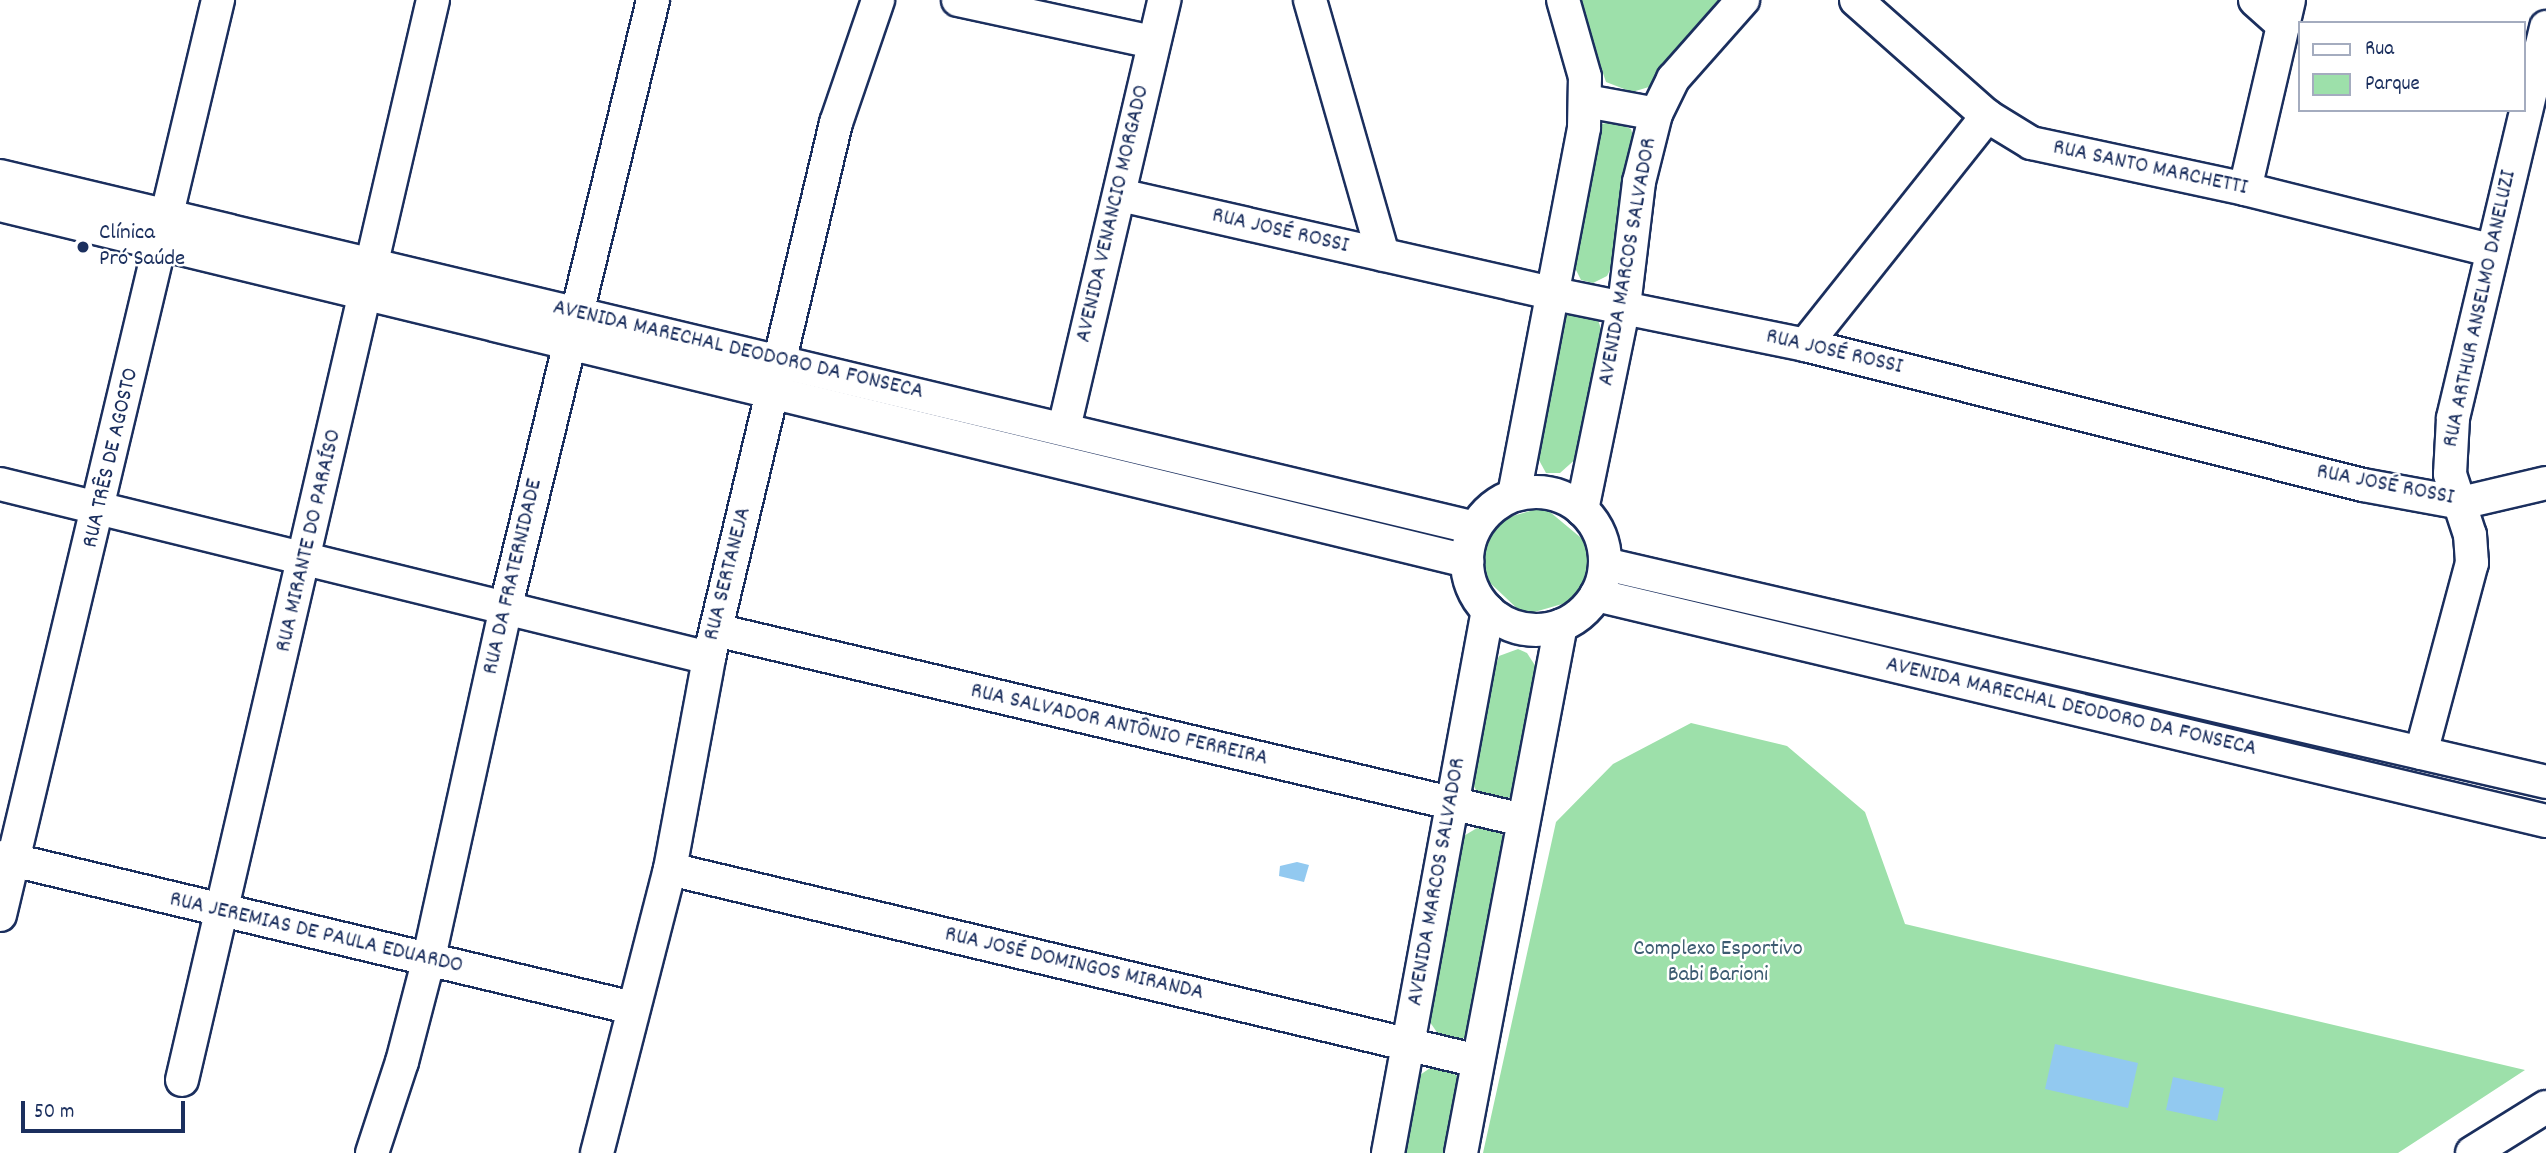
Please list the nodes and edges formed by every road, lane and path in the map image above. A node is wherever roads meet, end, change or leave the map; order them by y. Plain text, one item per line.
1 (218, 0) edge
2 (433, 0) edge
3 (653, 0) edge
4 (878, 0) edge
5 (958, 0) edge
6 (1164, 0) edge
7 (1310, 0) edge
8 (1563, 0) edge
9 (1743, 0) edge
10 (1856, 0) edge
11 (2255, 0) edge
12 (2286, 12) edge
13 (2546, 27) edge
14 (1153, 42) junction
15 (1586, 102) junction
16 (2525, 111) edge
17 (2525, 112) edge
18 (1656, 114) junction
19 (1987, 116) junction
20 (0, 176) edge
21 (2245, 189) junction
22 (1120, 195) junction
23 (0, 205) edge
24 (164, 229) junction
25 (2490, 250) junction
26 (1383, 255) junction
27 (370, 278) junction
28 (1555, 295) junction
29 (1624, 306) junction
30 (576, 313) junction
31 (568, 344) junction
32 (1805, 345) junction
33 (782, 359) junction
34 (774, 392) junction
35 (1064, 428) junction
36 (2546, 483) edge
37 (0, 484) edge
38 (1514, 495) junction
39 (2461, 503) junction
40 (100, 507) junction
41 (1582, 510) junction
42 (1475, 527) junction
43 (306, 556) junction
44 (1467, 561) junction
45 (1605, 564) junction
46 (1596, 596) junction
47 (506, 606) junction
48 (1488, 610) junction
49 (1561, 625) junction
50 (712, 644) junction
51 (2421, 753) junction
52 (2546, 782) edge
53 (1452, 805) junction
54 (1523, 820) junction
55 (2546, 821) edge
56 (7, 859) edge
57 (670, 869) junction
58 (222, 913) junction
59 (0, 915) edge
60 (428, 962) junction
61 (633, 1008) junction
62 (1408, 1044) junction
63 (1478, 1061) junction
64 (182, 1080) dead end
65 (2546, 1107) edge
66 (372, 1153) edge
67 (597, 1153) edge
68 (1388, 1153) edge
69 (1461, 1153) edge
70 (2472, 1153) edge

1 - 24 street, RUA TRÊS DE AGOSTO
2 - 27 street, RUA MIRANTE DO PARAÍSO
3 - 30 street, RUA DA FRATERNIDADE
4 - 33 street, RUA SERTANEJA
5 - 14 street
6 - 14 street, AVENIDA VENANCIO MORGADO
7 - 26 street
8 - 15 street
9 - 18 street, AVENIDA MARCOS SALVADOR
10 - 19 street, RUA SANTO MARCHETTI
11 - 12 street
12 - 21 street
13 - 16 street, RUA ARTHUR ANSELMO DANELUZI
14 - 22 street, AVENIDA VENANCIO MORGADO
15 - 18 street
15 - 28 street
17 - 25 street, RUA ARTHUR ANSELMO DANELUZI
18 - 29 street, AVENIDA MARCOS SALVADOR
19 - 21 street, RUA SANTO MARCHETTI
19 - 32 street
20 - 24 street, AVENIDA MARECHAL DEODORO DA FONSECA
21 - 25 street, RUA SANTO MARCHETTI
22 - 26 street, RUA JOSÉ ROSSI
22 - 35 street, AVENIDA VENANCIO MORGADO
23 - 24 street, AVENIDA MARECHAL DEODORO DA FONSECA
24 - 27 street, AVENIDA MARECHAL DEODORO DA FONSECA
24 - 40 street, RUA TRÊS DE AGOSTO
25 - 39 street, RUA ARTHUR ANSELMO DANELUZI
26 - 28 street, RUA JOSÉ ROSSI
27 - 30 street, AVENIDA MARECHAL DEODORO DA FONSECA
27 - 31 street, AVENIDA MARECHAL DEODORO DA FONSECA
27 - 43 street, RUA MIRANTE DO PARAÍSO
28 - 29 street, RUA JOSÉ ROSSI
28 - 38 street
29 - 32 street, RUA JOSÉ ROSSI
29 - 41 street, AVENIDA MARCOS SALVADOR
30 - 31 street, RUA DA FRATERNIDADE
30 - 33 street, AVENIDA MARECHAL DEODORO DA FONSECA
31 - 34 street, AVENIDA MARECHAL DEODORO DA FONSECA
31 - 47 street, RUA DA FRATERNIDADE
32 - 39 street, RUA JOSÉ ROSSI
33 - 34 street, RUA SERTANEJA
33 - 35 street, AVENIDA MARECHAL DEODORO DA FONSECA
34 - 44 street, AVENIDA MARECHAL DEODORO DA FONSECA
34 - 50 street, RUA SERTANEJA
35 - 42 street, AVENIDA MARECHAL DEODORO DA FONSECA
36 - 39 street, RUA JOSÉ ROSSI
37 - 40 street, RUA SALVADOR ANTÔNIO FERREIRA
38 - 41 street
38 - 42 street
39 - 51 street, RUA ARTHUR ANSELMO DANELUZI
40 - 43 street, RUA SALVADOR ANTÔNIO FERREIRA
40 - 56 street, RUA TRÊS DE AGOSTO
41 - 45 street
42 - 44 street
43 - 47 street, RUA SALVADOR ANTÔNIO FERREIRA
43 - 58 street, RUA MIRANTE DO PARAÍSO
44 - 48 street
45 - 46 street
45 - 51 street, AVENIDA MARECHAL DEODORO DA FONSECA
46 - 49 street
46 - 55 street, AVENIDA MARECHAL DEODORO DA FONSECA
47 - 50 street, RUA SALVADOR ANTÔNIO FERREIRA
47 - 60 street, RUA DA FRATERNIDADE
48 - 49 street
48 - 53 street, AVENIDA MARCOS SALVADOR
49 - 54 street
50 - 53 street, RUA SALVADOR ANTÔNIO FERREIRA
50 - 57 street, RUA SERTANEJA
51 - 52 street, AVENIDA MARECHAL DEODORO DA FONSECA
53 - 54 street, RUA SALVADOR ANTÔNIO FERREIRA
53 - 62 street, AVENIDA MARCOS SALVADOR
54 - 63 street
56 - 58 street, RUA JEREMIAS DE PAULA EDUARDO
56 - 59 street, RUA TRÊS DE AGOSTO
57 - 61 street, RUA SERTANEJA
57 - 62 street, RUA JOSÉ DOMINGOS MIRANDA
58 - 60 street, RUA JEREMIAS DE PAULA EDUARDO
58 - 64 street, RUA MIRANTE DO PARAÍSO
60 - 61 street, RUA JEREMIAS DE PAULA EDUARDO
60 - 66 street, RUA DA FRATERNIDADE
61 - 67 street, RUA SERTANEJA
62 - 63 street, RUA JOSÉ DOMINGOS MIRANDA
62 - 68 street, AVENIDA MARCOS SALVADOR
63 - 69 street
65 - 70 street

